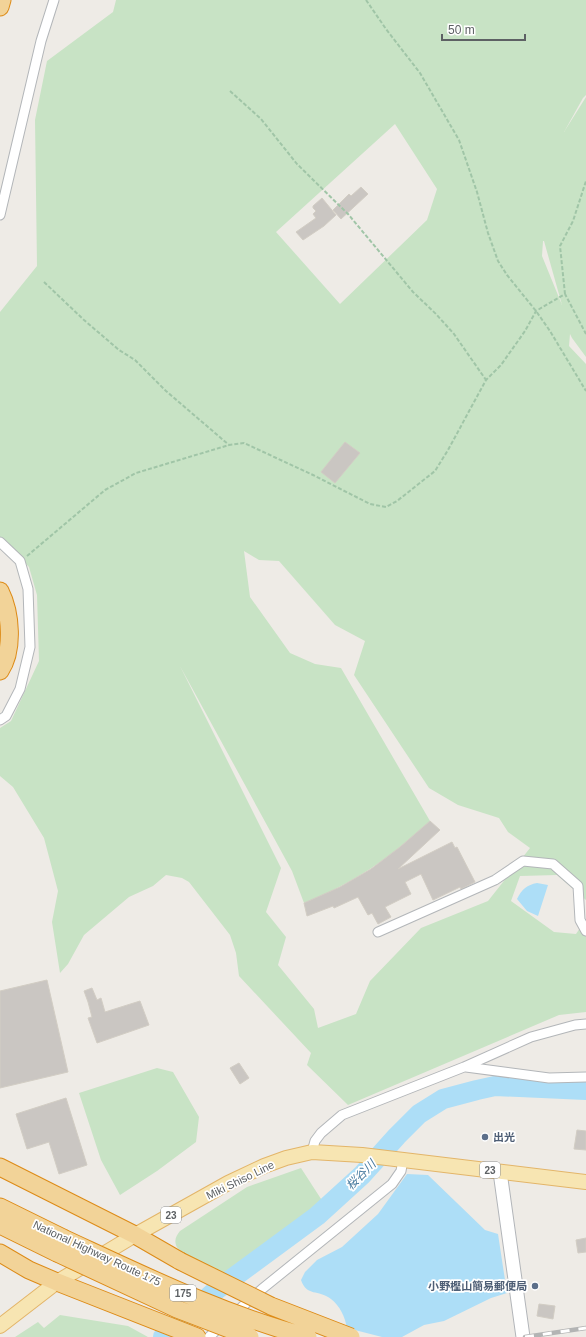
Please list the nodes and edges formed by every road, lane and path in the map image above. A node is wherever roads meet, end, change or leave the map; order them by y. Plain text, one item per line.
1 (2, 0) edge
2 (54, 0) edge
3 (366, 0) edge
4 (0, 7) edge
5 (230, 91) dead end
6 (586, 181) edge
7 (0, 215) edge
8 (44, 282) dead end
9 (565, 294) junction
10 (536, 311) junction
11 (586, 334) edge
12 (486, 380) junction
13 (586, 391) edge
14 (229, 445) junction
15 (0, 542) edge
16 (20, 562) junction
17 (0, 591) edge
18 (0, 671) edge
19 (0, 720) edge
20 (586, 931) edge
21 (378, 932) dead end
22 (586, 1024) edge
23 (464, 1067) junction
24 (586, 1078) edge
25 (312, 1152) junction
26 (399, 1159) junction
27 (0, 1167) edge
28 (500, 1172) junction
29 (586, 1182) edge
30 (0, 1207) edge
31 (0, 1225) edge
32 (135, 1235) junction
33 (60, 1245) junction
34 (0, 1253) edge
35 (57, 1282) junction
36 (0, 1326) edge
37 (197, 1337) edge
38 (209, 1337) edge
39 (250, 1337) edge
40 (308, 1337) edge
41 (350, 1337) edge
42 (522, 1337) edge

1 - 4 highway
2 - 7 street
3 - 10 path
5 - 12 path
6 - 9 path
8 - 14 path
9 - 10 path
9 - 11 path
10 - 12 path
10 - 13 path
12 - 14 path
14 - 16 path
15 - 16 street
16 - 19 street
17 - 18 highway
20 - 21 street
22 - 23 street
23 - 24 street
23 - 25 street
25 - 26 main road, Miki Shiso Line / 23
25 - 32 main road, Miki Shiso Line / 23
26 - 28 main road, Miki Shiso Line / 23
26 - 38 street
27 - 32 highway, 175
28 - 29 main road, Miki Shiso Line / 23
28 - 42 street
30 - 33 highway, National Highway Route 175 / 175
31 - 33 highway, National Highway Route 175 / 175
32 - 35 main road, Miki Shiso Line / 23
32 - 41 highway, 175, bridge
33 - 39 highway, National Highway Route 175 / 175, bridge
33 - 40 highway, National Highway Route 175 / 175, bridge
34 - 35 highway
35 - 36 main road, Miki Shiso Line / 23
35 - 37 highway

